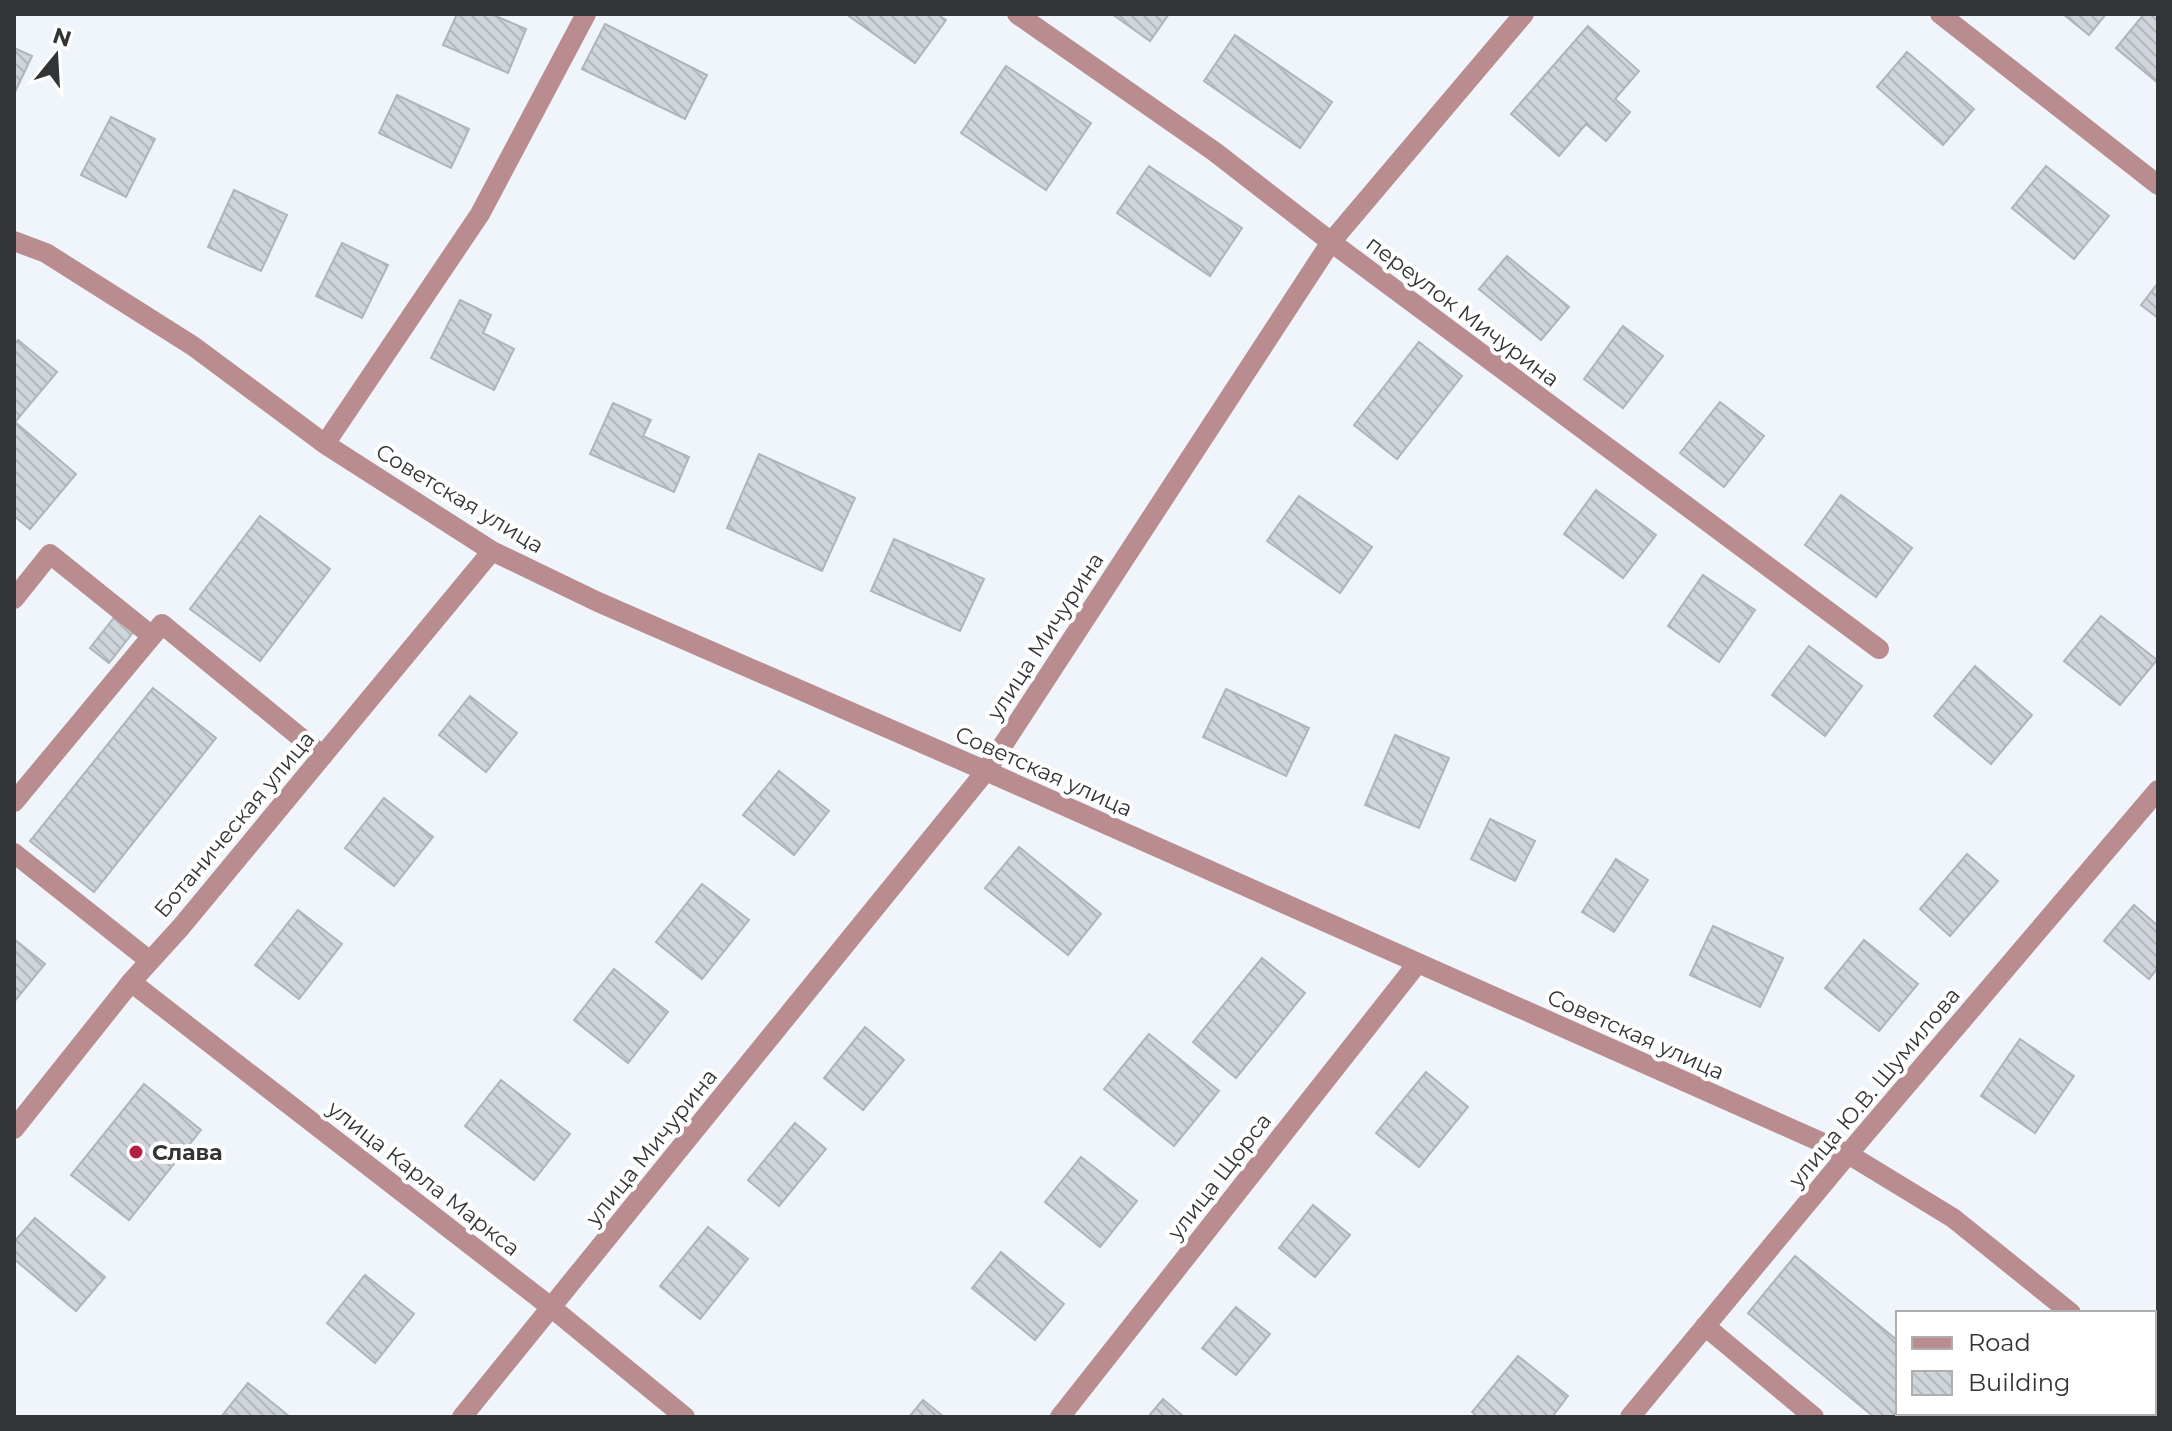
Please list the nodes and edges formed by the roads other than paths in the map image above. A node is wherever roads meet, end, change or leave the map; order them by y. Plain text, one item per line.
1 (586, 14) edge
2 (1017, 14) edge
3 (1524, 14) edge
4 (1940, 14) edge
5 (2158, 185) edge
6 (14, 241) edge
7 (1331, 242) junction
8 (325, 444) junction
9 (492, 551) junction
10 (14, 599) edge
11 (152, 636) junction
12 (1879, 649) dead end
13 (323, 756) junction
14 (986, 771) junction
15 (2158, 790) edge
16 (14, 802) edge
17 (14, 853) edge
18 (150, 961) junction
19 (1417, 964) junction
20 (131, 982) junction
21 (14, 1129) edge
22 (1848, 1154) junction
23 (552, 1308) junction
24 (2069, 1311) edge
25 (1705, 1326) junction
26 (462, 1417) edge
27 (685, 1417) edge
28 (1060, 1417) edge
29 (1630, 1417) edge
30 (1814, 1417) edge

1 - 8 street
2 - 7 street, переулок Мичурина
3 - 7 street, улица Мичурина
4 - 5 street
6 - 8 street, Советская улица
7 - 12 street, переулок Мичурина
7 - 14 street, улица Мичурина
8 - 9 street, Советская улица
9 - 13 street, Ботаническая улица
9 - 14 street, Советская улица
10 - 11 street
11 - 13 street
11 - 16 street
13 - 18 street, Ботаническая улица
14 - 19 street, Советская улица
14 - 23 street, улица Мичурина
15 - 22 street, улица Ю.В. Шумилова
17 - 18 street
18 - 20 street, Ботаническая улица
19 - 22 street, Советская улица
19 - 28 street, улица Щорса
20 - 21 street, Ботаническая улица
20 - 23 street, улица Карла Маркса
22 - 24 street, Советская улица
22 - 25 street, улица Ю.В. Шумилова
23 - 26 street, улица Мичурина
23 - 27 street, улица Карла Маркса
25 - 29 street, улица Ю.В. Шумилова
25 - 30 street

